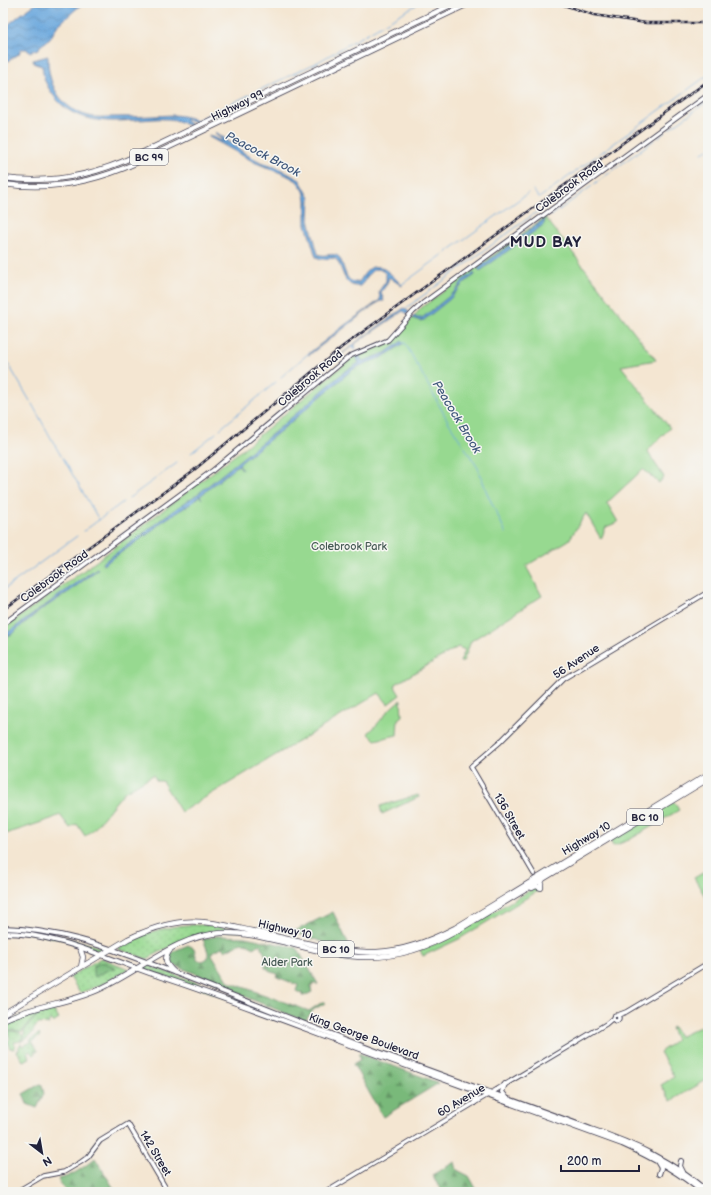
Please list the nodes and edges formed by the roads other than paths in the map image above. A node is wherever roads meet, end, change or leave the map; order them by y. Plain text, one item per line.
1 (455, 3) edge
2 (470, 3) edge
3 (708, 95) edge
4 (3, 178) edge
5 (3, 184) edge
6 (708, 592) edge
7 (3, 624) edge
8 (471, 767) joint
9 (708, 774) edge
10 (708, 779) edge
11 (571, 857) junction
12 (534, 874) junction
13 (532, 881) junction
14 (3, 928) edge
15 (3, 932) edge
16 (80, 948) junction
17 (173, 948) junction
18 (110, 949) junction
19 (100, 955) junction
20 (147, 962) junction
21 (708, 963) edge
22 (81, 967) junction
23 (136, 969) junction
24 (174, 972) junction
25 (3, 1014) edge
26 (3, 1020) edge
27 (505, 1084) junction
28 (472, 1089) junction
29 (490, 1094) junction
30 (508, 1098) junction
31 (474, 1103) junction
32 (653, 1158) junction
33 (681, 1161) dead end
34 (683, 1172) junction
35 (659, 1174) dead end
36 (16, 1192) edge
37 (168, 1192) edge
38 (326, 1192) edge
39 (702, 1192) edge
40 (708, 1192) edge

1 - 4 highway, Highway 99 / BC 99
2 - 5 highway, Highway 99 / BC 99
3 - 7 street, Colebrook Road
6 - 8 street, 56 Avenue
8 - 12 street, 136 Street
9 - 11 highway, Highway 10 / BC 10
10 - 17 highway, Highway 10 / BC 10
11 - 12 highway
11 - 13 highway, Highway 10 / BC 10
12 - 13 highway
13 - 18 highway, Highway 10 / BC 10
14 - 18 main road, King George Boulevard
15 - 16 main road, King George Boulevard
16 - 19 main road, King George Boulevard
16 - 22 highway
17 - 20 highway, Highway 10 / BC 10
17 - 24 highway
18 - 19 highway, Highway 10 / BC 10
18 - 20 main road, King George Boulevard
19 - 22 highway, Highway 10 / BC 10
19 - 23 main road, King George Boulevard
20 - 23 highway, Highway 10 / BC 10
20 - 24 main road, King George Boulevard
21 - 27 street, 60 Avenue
22 - 25 highway, Highway 10 / BC 10
23 - 26 highway, Highway 10 / BC 10
23 - 28 main road, King George Boulevard
24 - 29 main road, King George Boulevard
27 - 29 street, 60 Avenue
27 - 30 main road
28 - 29 main road, King George Boulevard
28 - 31 main road
29 - 30 main road, King George Boulevard
29 - 31 street, 60 Avenue
29 - 32 main road, King George Boulevard
30 - 34 main road, King George Boulevard
31 - 38 street, 60 Avenue
32 - 35 main road
32 - 39 main road, King George Boulevard
33 - 34 main road
34 - 40 main road, King George Boulevard
36 - 37 street, 142 Street

